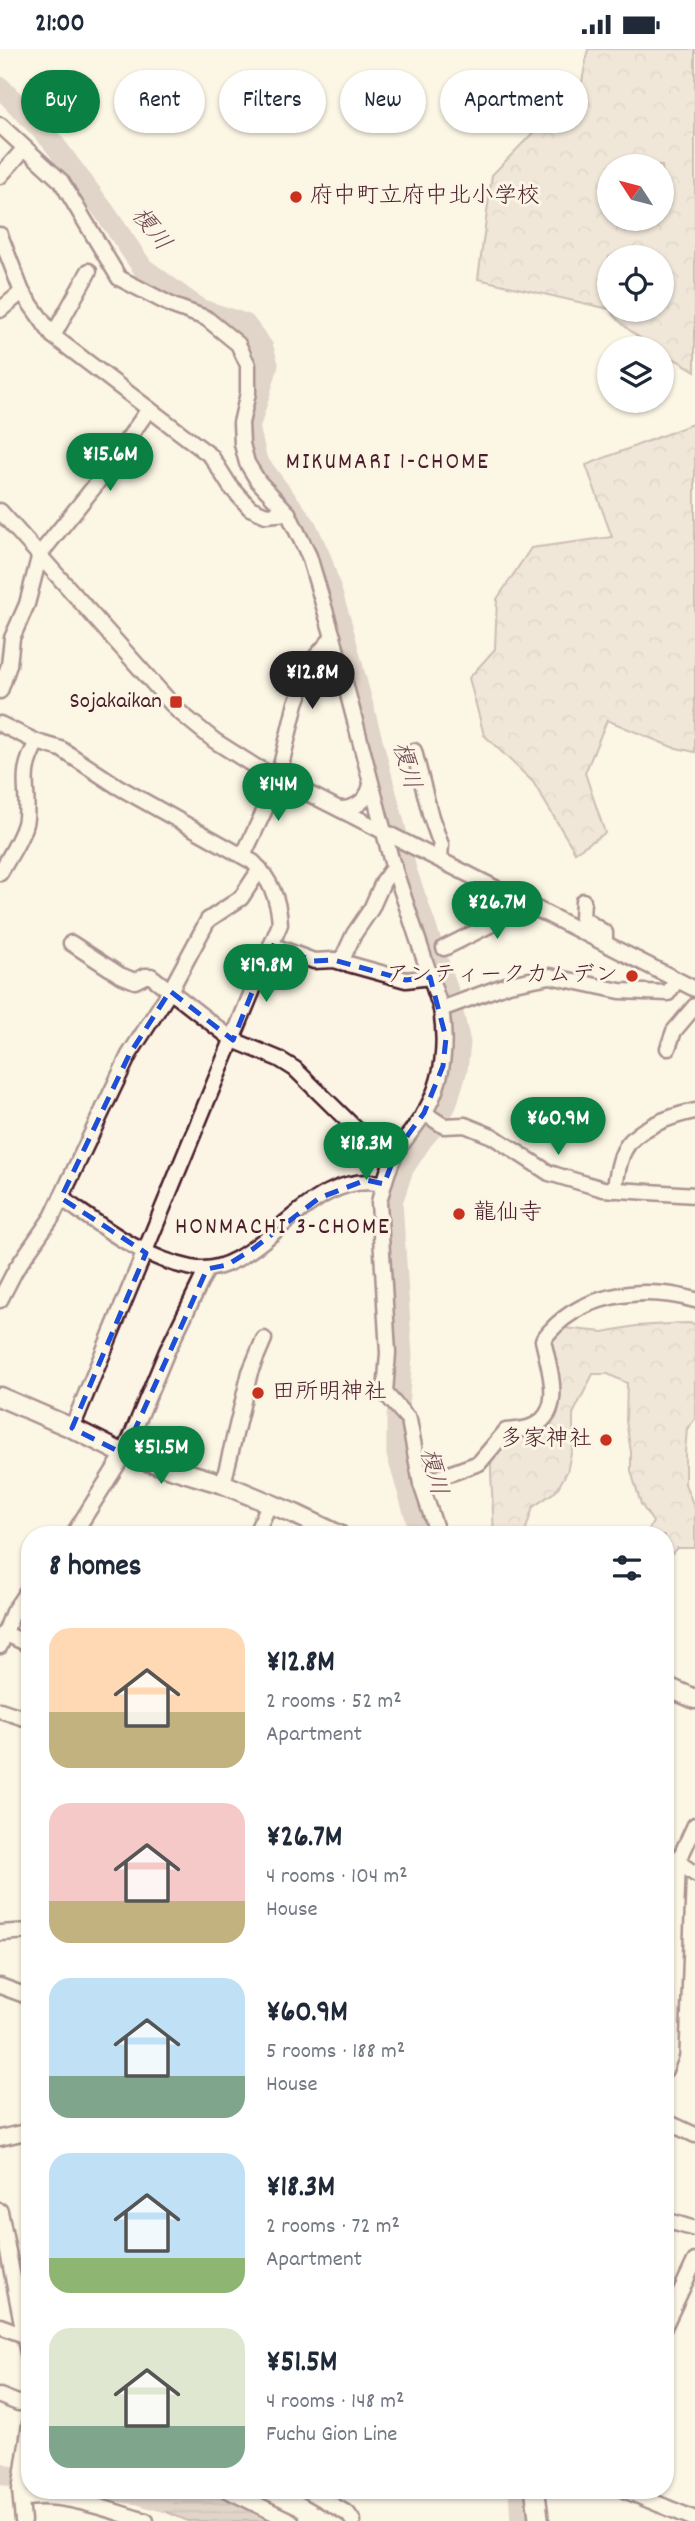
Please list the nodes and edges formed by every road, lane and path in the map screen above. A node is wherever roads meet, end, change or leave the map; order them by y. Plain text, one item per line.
1 (0, 125) edge
2 (24, 149) junction
3 (0, 176) edge
4 (0, 235) edge
5 (89, 271) dead end
6 (22, 292) junction
7 (0, 310) edge
8 (54, 336) junction
9 (149, 409) junction
10 (0, 511) edge
11 (288, 513) junction
12 (40, 554) junction
13 (332, 637) junction
14 (0, 691) edge
15 (0, 724) edge
16 (37, 742) junction
17 (414, 751) dead end
18 (278, 777) junction
19 (371, 784) junction
20 (340, 809) junction
21 (386, 832) junction
22 (243, 856) junction
23 (440, 859) junction
24 (394, 866) junction
25 (260, 869) junction
26 (0, 873) edge
27 (508, 894) junction
28 (583, 901) dead end
29 (71, 943) dead end
30 (605, 943) junction
31 (271, 945) junction
32 (444, 949) dead end
33 (341, 963) junction
34 (430, 977) junction
35 (677, 979) junction
36 (695, 989) edge
37 (170, 991) junction
38 (695, 1006) edge
39 (441, 1009) junction
40 (233, 1040) junction
41 (668, 1048) dead end
42 (695, 1111) edge
43 (425, 1113) junction
44 (397, 1150) junction
45 (384, 1184) junction
46 (614, 1190) junction
47 (695, 1195) edge
48 (61, 1198) junction
49 (146, 1253) junction
50 (207, 1269) junction
51 (0, 1300) edge
52 (695, 1300) edge
53 (264, 1339) dead end
54 (0, 1397) edge
55 (72, 1428) junction
56 (124, 1454) junction
57 (223, 1484) junction
58 (421, 1484) junction
59 (270, 1503) junction
60 (79, 1526) edge
61 (259, 1526) edge
62 (320, 1526) edge
63 (435, 1526) edge
64 (21, 1600) edge
65 (2, 1639) edge
66 (21, 1644) edge
67 (674, 1689) edge
68 (694, 1696) edge
69 (0, 1710) edge
70 (21, 1717) edge
71 (695, 1825) edge
72 (674, 1859) edge
73 (678, 1862) junction
74 (695, 1874) edge
75 (21, 1932) edge
76 (0, 1933) edge
77 (674, 1958) edge
78 (0, 1986) edge
79 (21, 1994) edge
80 (674, 2125) edge
81 (21, 2133) edge
82 (695, 2135) edge
83 (0, 2139) edge
84 (0, 2211) edge
85 (674, 2223) edge
86 (695, 2229) edge
87 (695, 2261) edge
88 (674, 2306) edge
89 (21, 2320) edge
90 (0, 2326) edge
91 (21, 2334) edge
92 (0, 2396) edge
93 (21, 2403) edge
94 (63, 2499) edge
95 (246, 2499) edge
96 (322, 2499) edge
97 (536, 2499) edge
98 (646, 2499) edge
99 (695, 2519) edge
100 (146, 2521) edge
101 (291, 2521) edge
102 (353, 2521) edge
103 (539, 2521) edge

1 - 2 street
2 - 3 street
2 - 11 street
4 - 6 street
5 - 8 street
6 - 7 street
6 - 8 street
8 - 9 street
9 - 11 street
9 - 12 street
10 - 12 street
11 - 13 street
12 - 14 street
12 - 18 street
13 - 18 street
13 - 19 street
15 - 16 street
16 - 22 street
16 - 26 street
17 - 23 street
18 - 20 street
18 - 22 street
19 - 20 street
19 - 21 street
20 - 21 street
21 - 23 street
21 - 24 street
22 - 25 street
23 - 27 street
24 - 33 street
24 - 34 street
25 - 31 street
25 - 37 street
27 - 30 street
27 - 32 street
28 - 30 street
29 - 37 street
30 - 35 street
31 - 33 street
31 - 40 street
33 - 34 street
34 - 39 street
35 - 36 street
35 - 39 street
37 - 40 street
37 - 48 street
38 - 41 street
39 - 43 street
40 - 44 street
40 - 49 street
42 - 46 street
43 - 44 street
43 - 46 street
44 - 45 street
45 - 50 street
45 - 58 street
46 - 47 street
48 - 49 street
48 - 51 street
49 - 50 street
49 - 55 street
50 - 56 street
52 - 58 street
53 - 57 street
54 - 55 main road
55 - 56 main road
56 - 57 main road
56 - 60 street
57 - 59 main road
58 - 63 street
59 - 61 street
59 - 62 main road
64 - 65 street
65 - 66 street
67 - 68 main road
69 - 70 street
71 - 73 street
72 - 73 street
73 - 74 street
73 - 77 street
75 - 76 street
78 - 79 street
80 - 82 street
81 - 83 street
84 - 89 street
85 - 86 street
87 - 88 street
90 - 91 street
92 - 93 street
94 - 100 street
95 - 101 street
96 - 102 street
97 - 103 main road
98 - 99 street

